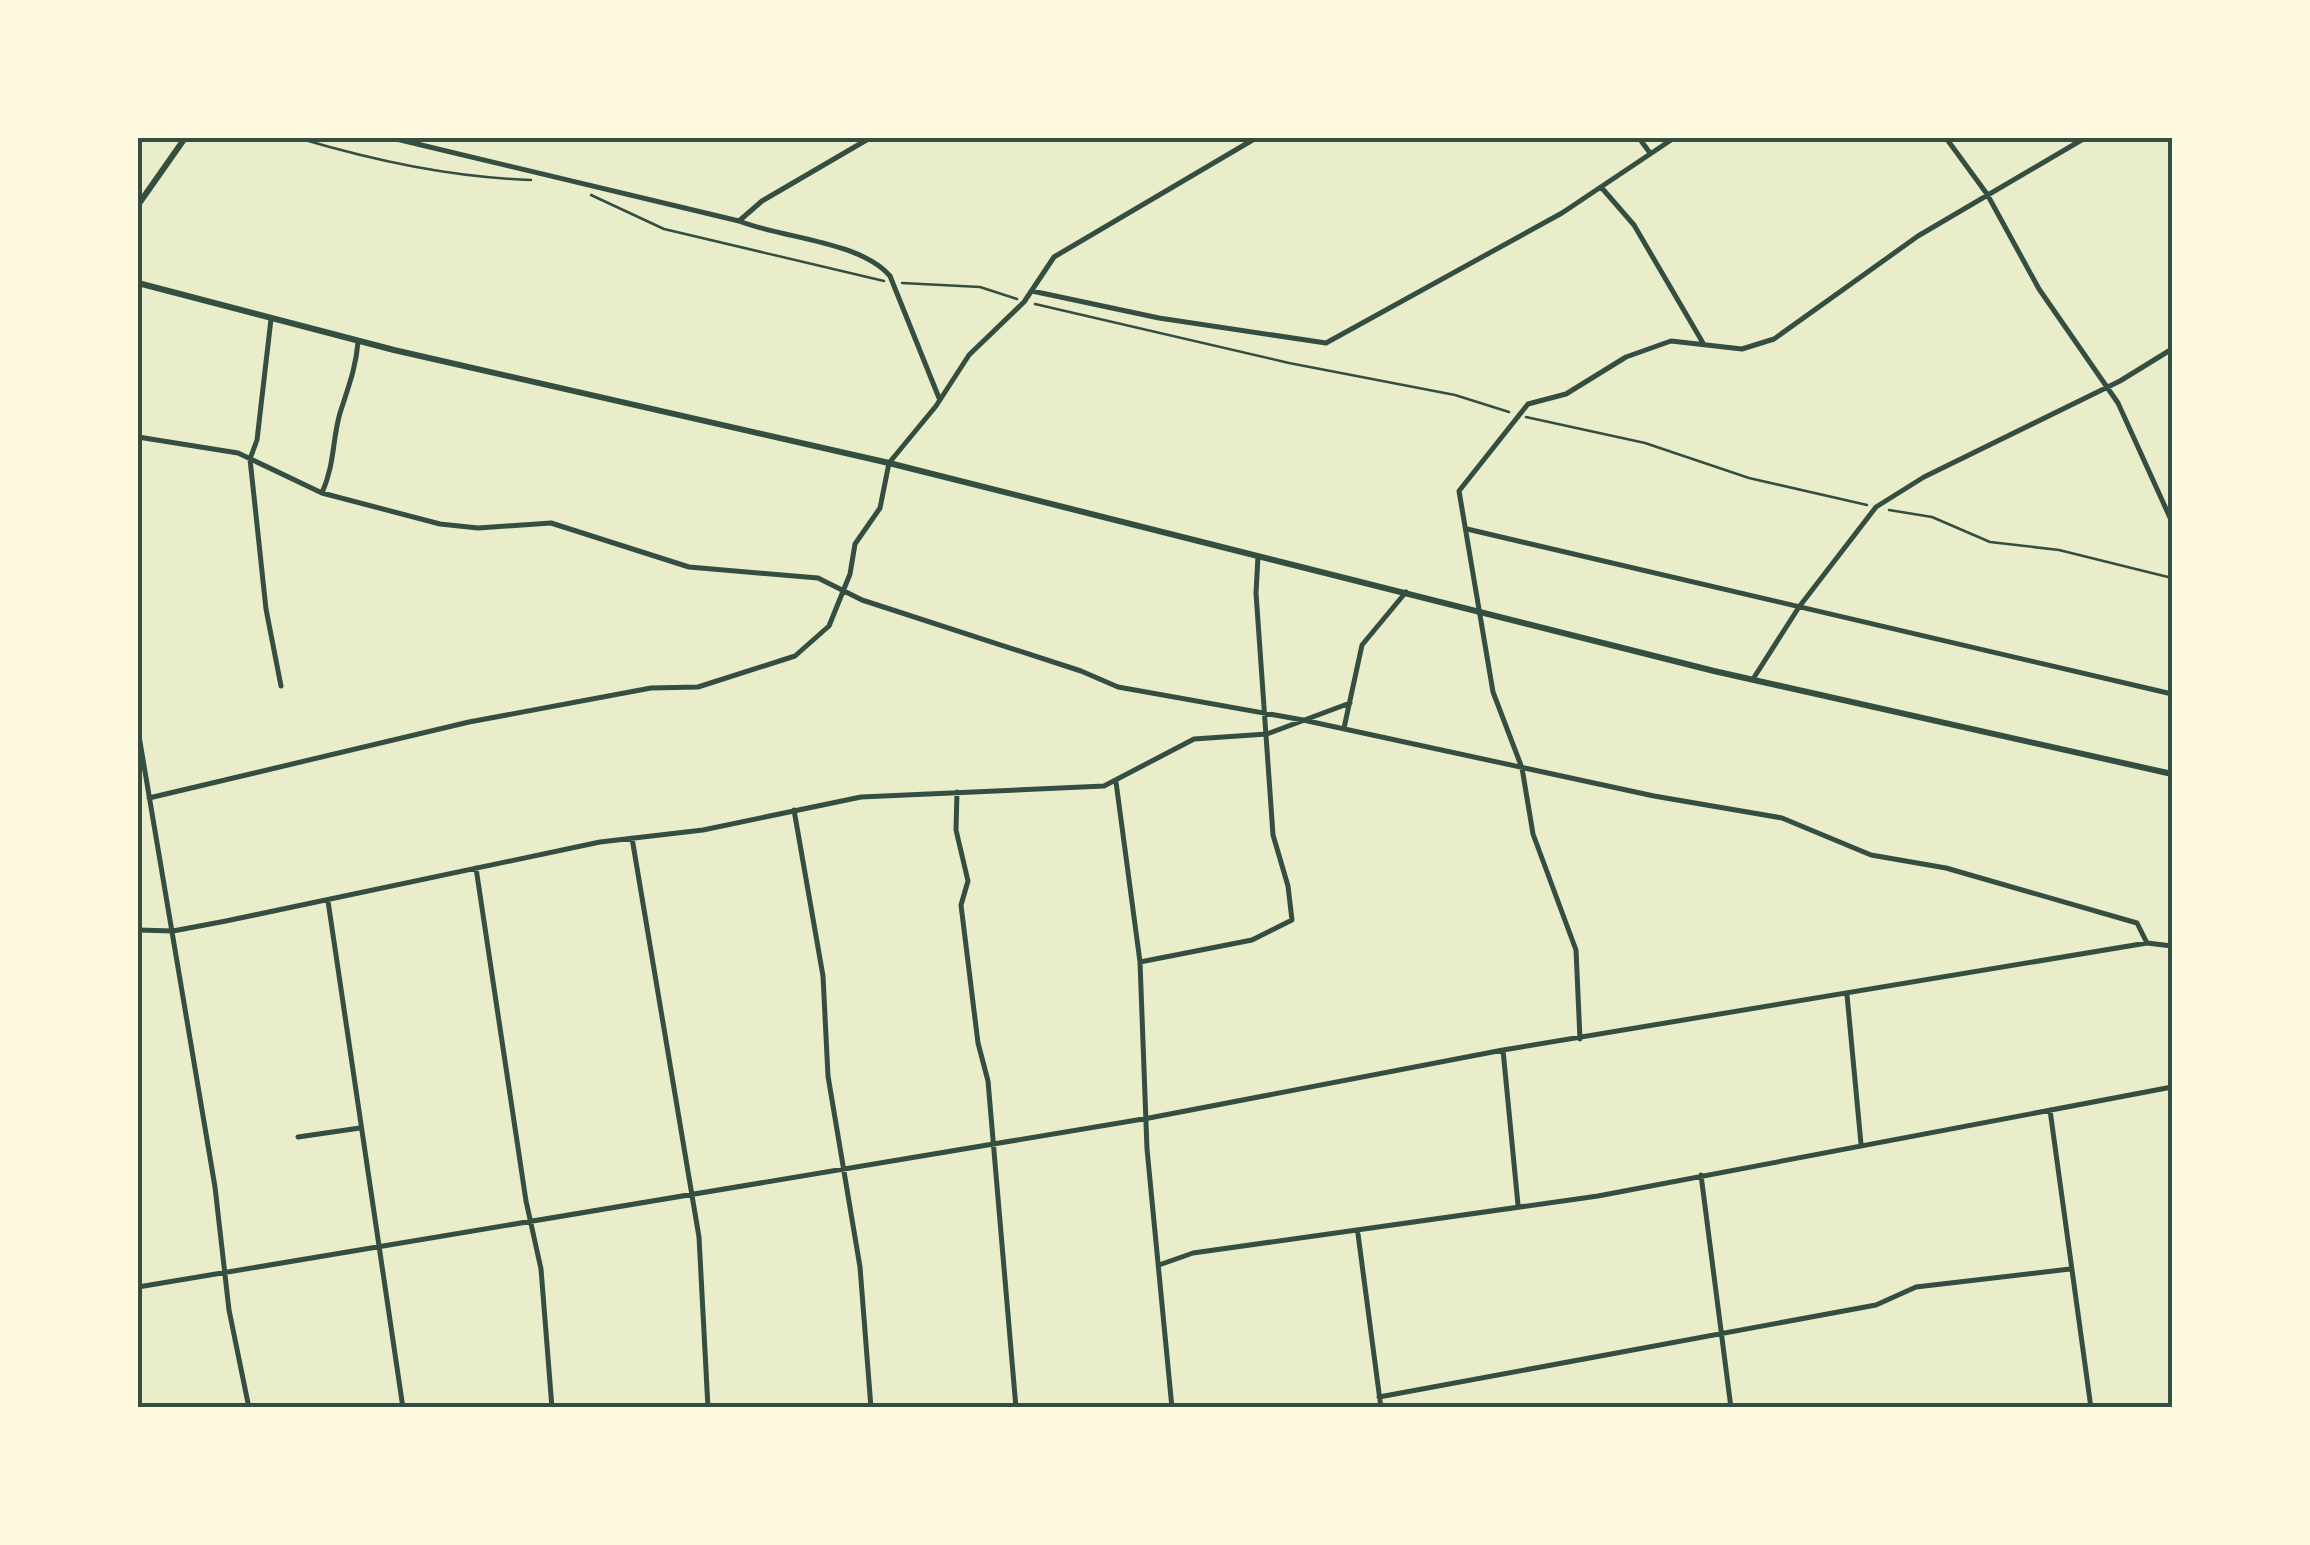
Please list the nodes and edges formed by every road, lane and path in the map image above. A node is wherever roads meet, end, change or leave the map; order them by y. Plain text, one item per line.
1 (186, 138) edge
2 (298, 138) edge
3 (392, 138) edge
4 (870, 138) edge
5 (1256, 138) edge
6 (1640, 138) edge
7 (1674, 138) edge
8 (1946, 138) edge
9 (2085, 138) edge
10 (1650, 153) junction
11 (532, 180) dead end
12 (1601, 187) junction
13 (587, 194) dead end
14 (1987, 194) junction
15 (138, 205) edge
16 (738, 221) junction
17 (138, 283) edge
18 (893, 283) junction
19 (1032, 290) junction
20 (1024, 302) junction
21 (271, 318) junction
22 (358, 340) junction
23 (1704, 345) junction
24 (2172, 350) edge
25 (2107, 387) junction
26 (940, 401) junction
27 (1516, 414) junction
28 (138, 437) edge
29 (250, 459) junction
30 (889, 464) junction
31 (322, 493) junction
32 (1876, 508) junction
33 (2172, 522) edge
34 (1467, 529) junction
35 (1258, 556) junction
36 (2172, 578) edge
37 (844, 589) junction
38 (1406, 592) junction
39 (2172, 601) edge
40 (1800, 607) junction
41 (1476, 610) junction
42 (2172, 652) edge
43 (1753, 679) junction
44 (282, 686) dead end
45 (2172, 694) edge
46 (1350, 703) junction
47 (1266, 714) junction
48 (1303, 720) junction
49 (1344, 728) junction
50 (138, 730) edge
51 (1267, 734) junction
52 (1522, 768) junction
53 (2172, 774) edge
54 (1116, 782) junction
55 (958, 791) junction
56 (149, 798) junction
57 (794, 810) junction
58 (632, 838) junction
59 (476, 868) junction
60 (328, 902) junction
61 (138, 930) edge
62 (173, 931) junction
63 (2148, 943) junction
64 (2172, 946) edge
65 (1140, 962) junction
66 (1846, 995) junction
67 (1580, 1039) junction
68 (1503, 1050) junction
69 (2172, 1088) edge
70 (2050, 1110) junction
71 (1149, 1118) junction
72 (360, 1128) junction
73 (298, 1137) dead end
74 (994, 1142) junction
75 (1861, 1144) junction
76 (845, 1168) junction
77 (1702, 1175) junction
78 (692, 1193) junction
79 (1518, 1205) junction
80 (531, 1220) junction
81 (1358, 1234) junction
82 (377, 1245) junction
83 (1159, 1265) junction
84 (2070, 1269) junction
85 (225, 1270) junction
86 (138, 1288) edge
87 (1722, 1333) junction
88 (1379, 1397) junction
89 (249, 1408) edge
90 (404, 1408) edge
91 (552, 1408) edge
92 (708, 1408) edge
93 (871, 1408) edge
94 (1016, 1408) edge
95 (1172, 1408) edge
96 (1380, 1408) edge
97 (1731, 1408) edge
98 (2091, 1408) edge

1 - 15 street
2 - 11 path
3 - 16 street
4 - 16 street
5 - 19 street
6 - 10 street
7 - 10 street
8 - 14 street
9 - 14 street
10 - 12 street
12 - 19 street
12 - 23 street
13 - 18 path
14 - 23 street
14 - 25 street
16 - 18 street
17 - 21 street
18 - 20 path
18 - 26 street
19 - 20 street
20 - 26 street
20 - 27 path
21 - 22 street
21 - 29 street
22 - 30 street
22 - 31 street
23 - 27 street
24 - 25 street
25 - 32 street
25 - 33 street
26 - 30 street
27 - 32 path
27 - 34 street
28 - 29 street
29 - 31 street
29 - 44 street
30 - 35 street
30 - 37 street
31 - 37 street
32 - 36 path
32 - 40 street
34 - 40 street
34 - 41 street
35 - 38 street
35 - 47 street
37 - 47 street
37 - 56 street
38 - 41 street
38 - 46 street
39 - 42 street
40 - 43 street
40 - 45 street
41 - 43 street
41 - 52 street
43 - 53 street
46 - 48 street
46 - 49 street
47 - 48 street
47 - 51 street
48 - 49 street
48 - 51 street
49 - 52 street
50 - 56 street
51 - 54 street
51 - 65 street
52 - 63 street
52 - 67 street
54 - 55 street
54 - 65 street
55 - 57 street
55 - 74 street
56 - 62 street
57 - 58 street
57 - 76 street
58 - 59 street
58 - 78 street
59 - 60 street
59 - 80 street
60 - 62 street
60 - 72 street
61 - 62 street
62 - 85 street
63 - 64 street
63 - 66 street
65 - 71 street
66 - 67 street
66 - 75 street
67 - 68 street
68 - 71 street
68 - 79 street
69 - 70 street
70 - 75 street
70 - 84 street
71 - 74 street
71 - 83 street
72 - 73 street
72 - 82 street
74 - 76 street
74 - 94 street
75 - 77 street
76 - 78 street
76 - 93 street
77 - 79 street
77 - 87 street
78 - 80 street
78 - 92 street
79 - 81 street
80 - 82 street
80 - 91 street
81 - 83 street
81 - 88 street
82 - 85 street
82 - 90 street
83 - 95 street
84 - 87 street
84 - 98 street
85 - 86 street
85 - 89 street
87 - 88 street
87 - 97 street
88 - 96 street

